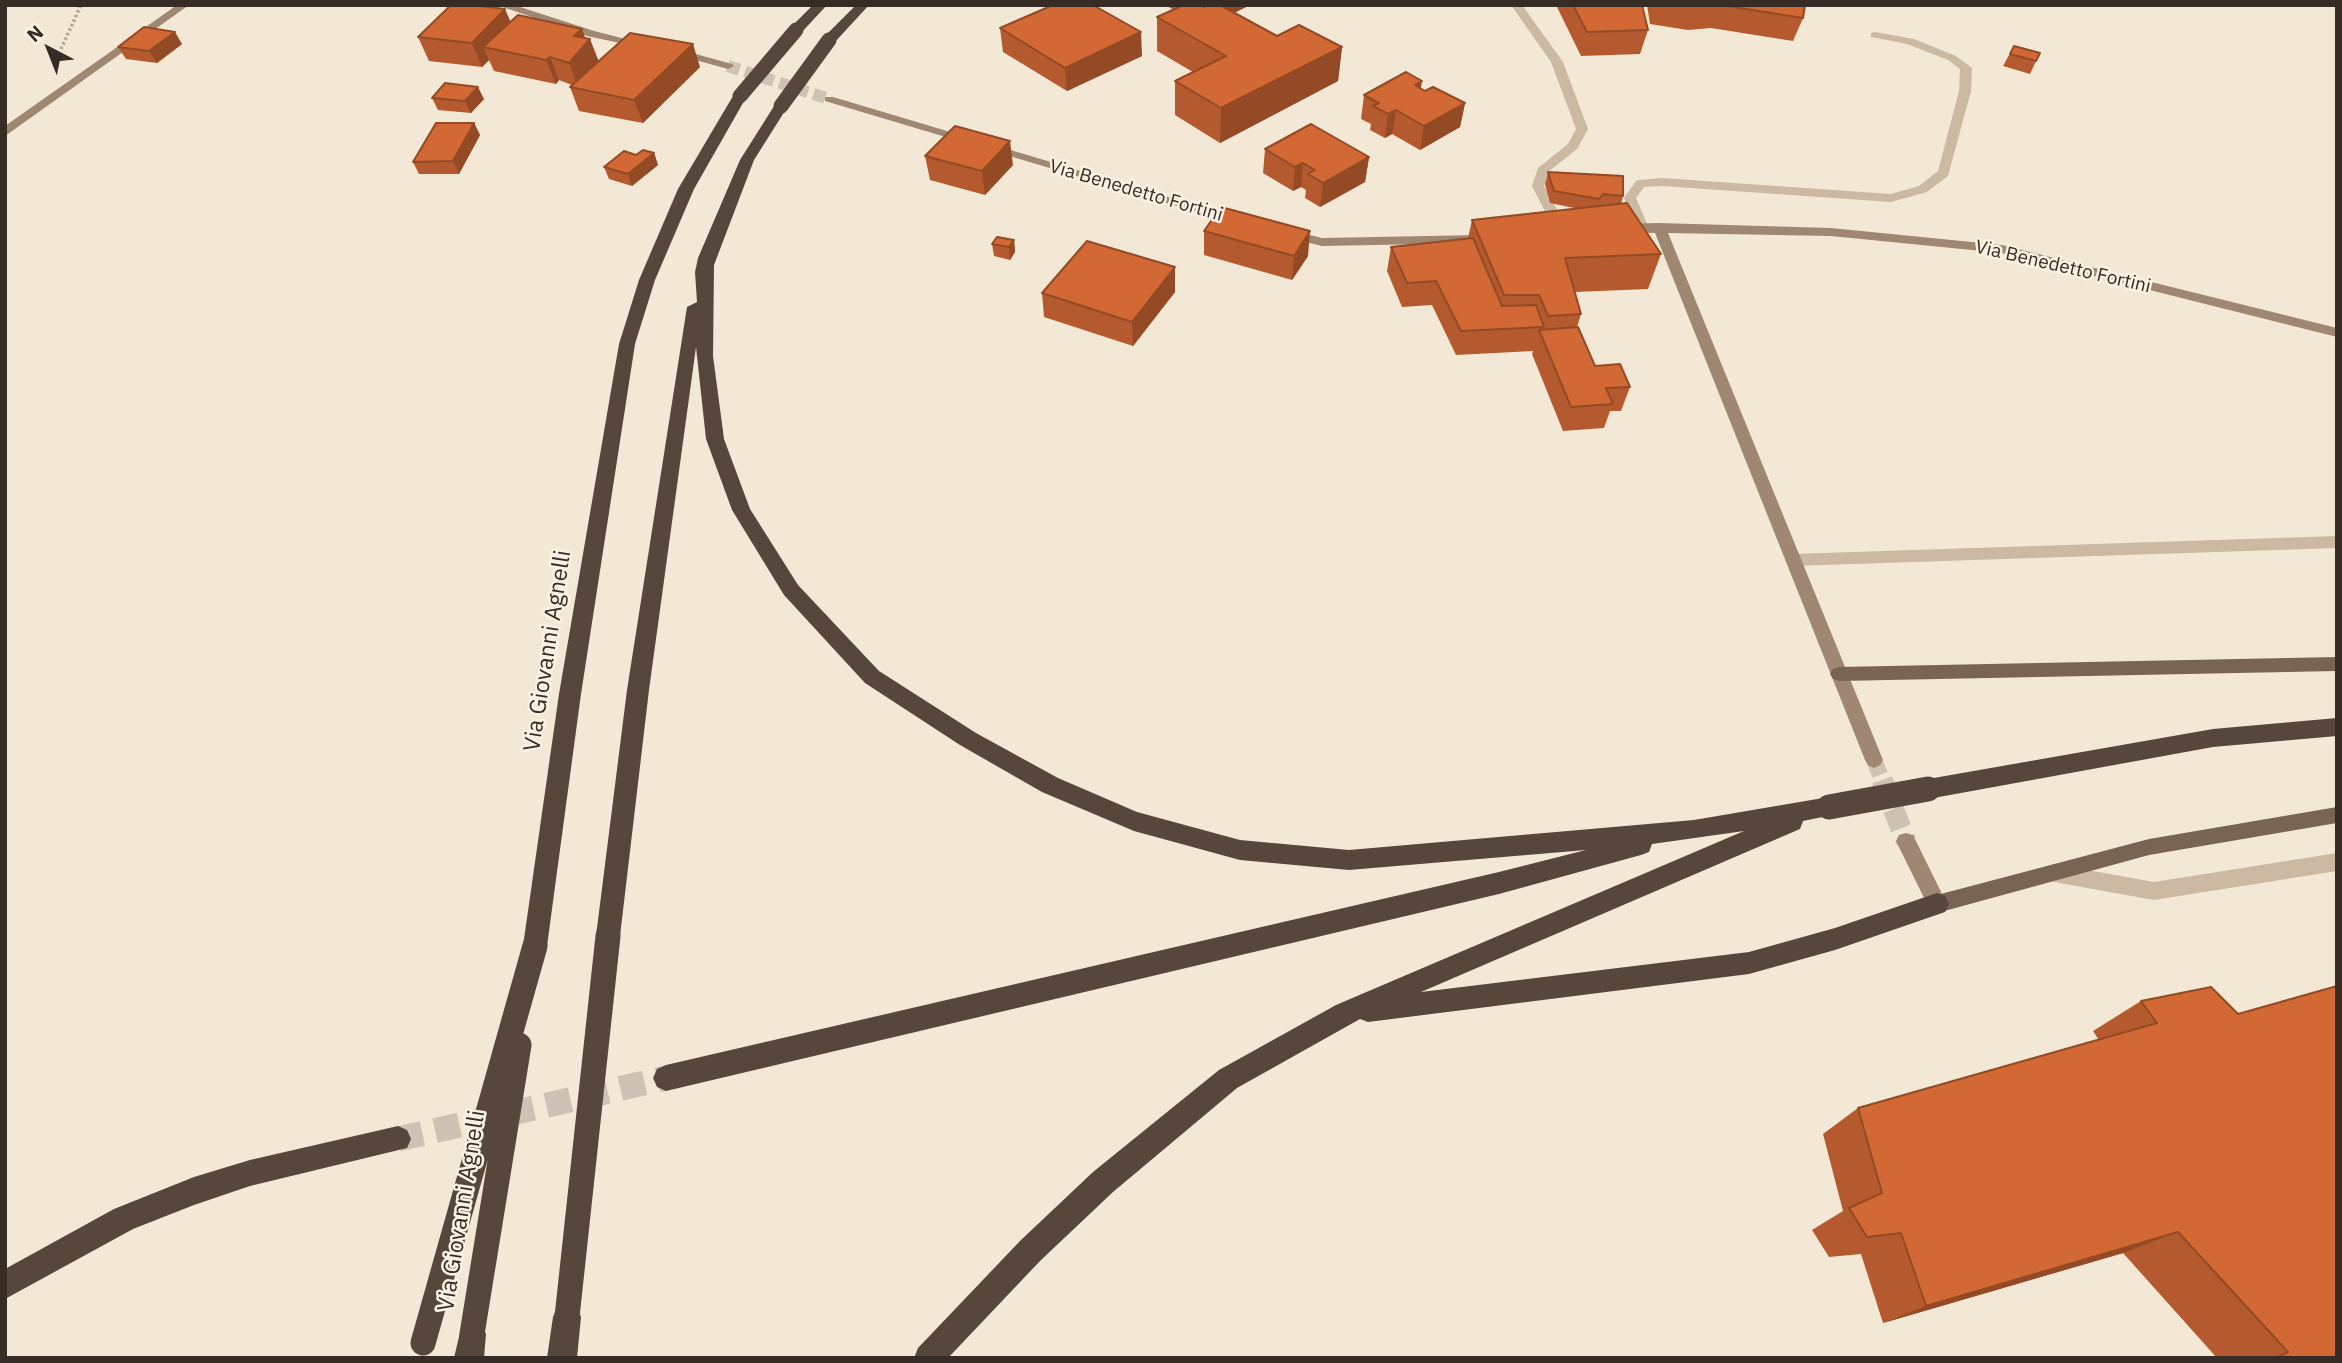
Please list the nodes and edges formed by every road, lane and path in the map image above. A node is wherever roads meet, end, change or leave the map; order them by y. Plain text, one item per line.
1 (184, 5) edge
2 (502, 5) edge
3 (821, 5) edge
4 (863, 5) edge
5 (1516, 5) edge
6 (1875, 35) dead end
7 (728, 66) tunnel mouth
8 (829, 99) tunnel mouth
9 (5, 132) edge
10 (1251, 223) edge
11 (1642, 226) junction
12 (1659, 227) junction
13 (1602, 229) edge
14 (1278, 231) edge
15 (1563, 233) edge
16 (1490, 239) edge
17 (706, 258) junction
18 (2337, 334) edge
19 (2337, 542) edge
20 (1793, 560) junction
21 (2337, 664) edge
22 (1839, 674) junction
23 (2337, 727) edge
24 (1874, 760) tunnel mouth
25 (1829, 807) junction
26 (2337, 815) edge
27 (1694, 830) junction
28 (1906, 841) tunnel mouth
29 (2337, 862) edge
30 (2054, 873) junction
31 (1937, 904) junction
32 (535, 946) junction
33 (1345, 1013) junction
34 (666, 1078) tunnel mouth
35 (398, 1139) tunnel mouth
36 (5, 1285) edge
37 (470, 1346) edge
38 (421, 1350) edge
39 (562, 1358) edge
40 (928, 1358) edge

1 - 9 street
2 - 7 street
3 - 32 highway, Via Giovanni Agnelli, bridge
4 - 17 highway, bridge
5 - 15 lane
6 - 11 lane
8 - 10 street, Via Benedetto Fortini
11 - 12 street, Via Benedetto Fortini
11 - 13 street, Via Benedetto Fortini
12 - 18 street, Via Benedetto Fortini
12 - 20 street
14 - 16 street
17 - 27 highway
17 - 39 highway, bridge
19 - 20 lane
20 - 22 street
21 - 22 main road
22 - 24 street
23 - 25 highway, bridge
25 - 27 highway
25 - 33 highway
26 - 30 main road
27 - 34 highway
28 - 31 street
29 - 30 lane
30 - 31 main road
31 - 33 highway
32 - 37 highway, Via Giovanni Agnelli, bridge
32 - 38 highway, bridge
33 - 40 highway
35 - 36 highway

